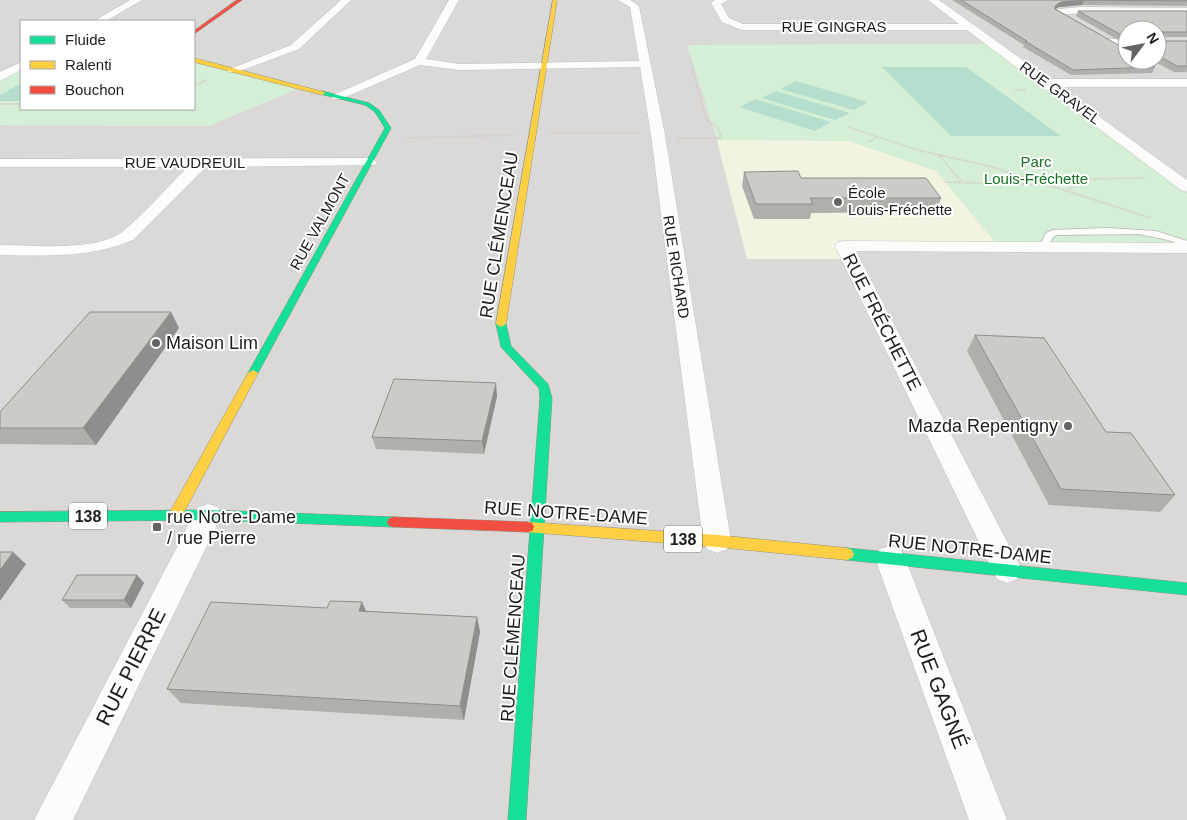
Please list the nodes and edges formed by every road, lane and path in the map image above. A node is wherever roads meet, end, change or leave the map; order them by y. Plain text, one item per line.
1 (137, 0) edge
2 (240, 0) edge
3 (346, 0) edge
4 (454, 0) edge
5 (555, 0) edge
6 (623, 0) edge
7 (723, 0) edge
8 (933, 0) edge
9 (1187, 10) edge
10 (101, 20) edge
11 (1076, 22) edge
12 (970, 27) junction
13 (195, 32) edge
14 (1117, 41) edge
15 (1117, 46) edge
16 (689, 56) dead end
17 (195, 60) edge
18 (420, 61) junction
19 (646, 64) junction
20 (546, 65) junction
21 (20, 66) edge
22 (233, 70) junction
23 (1159, 70) edge
24 (0, 77) edge
25 (1046, 83) junction
26 (1184, 83) edge
27 (337, 96) junction
28 (0, 104) edge
29 (20, 104) edge
30 (848, 127) dead end
31 (534, 134) junction
32 (657, 135) junction
33 (877, 137) junction
34 (382, 138) junction
35 (869, 142) dead end
36 (939, 155) junction
37 (370, 162) junction
38 (0, 163) edge
39 (201, 163) junction
40 (1175, 172) edge
41 (945, 182) dead end
42 (962, 182) dead end
43 (1049, 185) junction
44 (1187, 187) edge
45 (1068, 190) dead end
46 (1159, 220) dead end
47 (1187, 244) edge
48 (1044, 248) junction
49 (1187, 248) edge
50 (0, 250) edge
51 (176, 514) junction
52 (208, 515) junction
53 (0, 517) edge
54 (538, 527) junction
55 (716, 541) junction
56 (890, 558) junction
57 (1007, 570) junction
58 (1187, 589) edge
59 (53, 820) edge
60 (517, 820) edge
61 (988, 820) edge

1 - 10 street
2 - 13 street
3 - 22 street
4 - 18 street
5 - 20 street, RUE CLÉMENCEAU
6 - 19 street, RUE RICHARD
7 - 12 street, RUE GINGRAS
8 - 12 street, RUE GRAVEL
9 - 11 street
12 - 25 street, RUE GRAVEL
14 - 15 street
16 - 32 path
17 - 22 street, RUE VALMONT
18 - 20 street
18 - 27 street
19 - 20 street
19 - 32 street, RUE RICHARD
20 - 31 street, RUE CLÉMENCEAU
21 - 24 street
22 - 27 street, RUE VALMONT
23 - 26 street
25 - 26 street
25 - 40 street, RUE GRAVEL
27 - 34 street, RUE VALMONT
28 - 29 path
30 - 33 path
31 - 32 path
31 - 34 path
31 - 54 street, RUE CLÉMENCEAU
32 - 55 street, RUE RICHARD
33 - 35 path
33 - 36 path
34 - 37 street, RUE VALMONT
36 - 42 path
36 - 43 path
37 - 39 street, RUE VAUDREUIL
37 - 51 street, RUE VALMONT
38 - 39 street, RUE VAUDREUIL
39 - 50 street
40 - 44 street, RUE GRAVEL
40 - 45 path
41 - 43 path
43 - 46 path
47 - 48 lane
48 - 49 street, RUE FRÉCHETTE
48 - 57 street, RUE FRÉCHETTE
51 - 52 street, RUE NOTRE-DAME / 138
51 - 53 street, RUE NOTRE-DAME / 138
52 - 54 street, RUE NOTRE-DAME / 138
52 - 59 street, RUE PIERRE
54 - 55 street, RUE NOTRE-DAME / 138
54 - 60 street, RUE CLÉMENCEAU
55 - 56 street, RUE NOTRE-DAME / 138
56 - 57 street, RUE NOTRE-DAME / 138
56 - 61 street, RUE GAGNÉ
57 - 58 street, RUE NOTRE-DAME / 138

